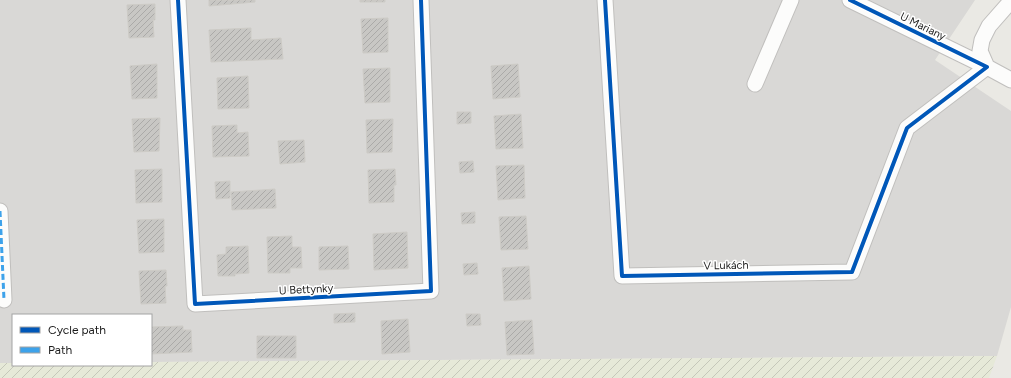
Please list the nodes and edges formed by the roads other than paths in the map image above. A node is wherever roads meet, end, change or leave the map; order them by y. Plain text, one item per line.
1 (178, 0) edge
2 (421, 0) edge
3 (605, 0) edge
4 (791, 0) edge
5 (850, 0) edge
6 (1011, 1) edge
7 (987, 67) junction
8 (1011, 80) edge
9 (755, 84) dead end
10 (0, 211) edge
11 (4, 300) dead end

1 - 2 street, U Bettynky
3 - 7 street, V Lukách
4 - 9 street
5 - 7 street, U Mariany
6 - 7 street
7 - 8 street, U Mariany
10 - 11 street

